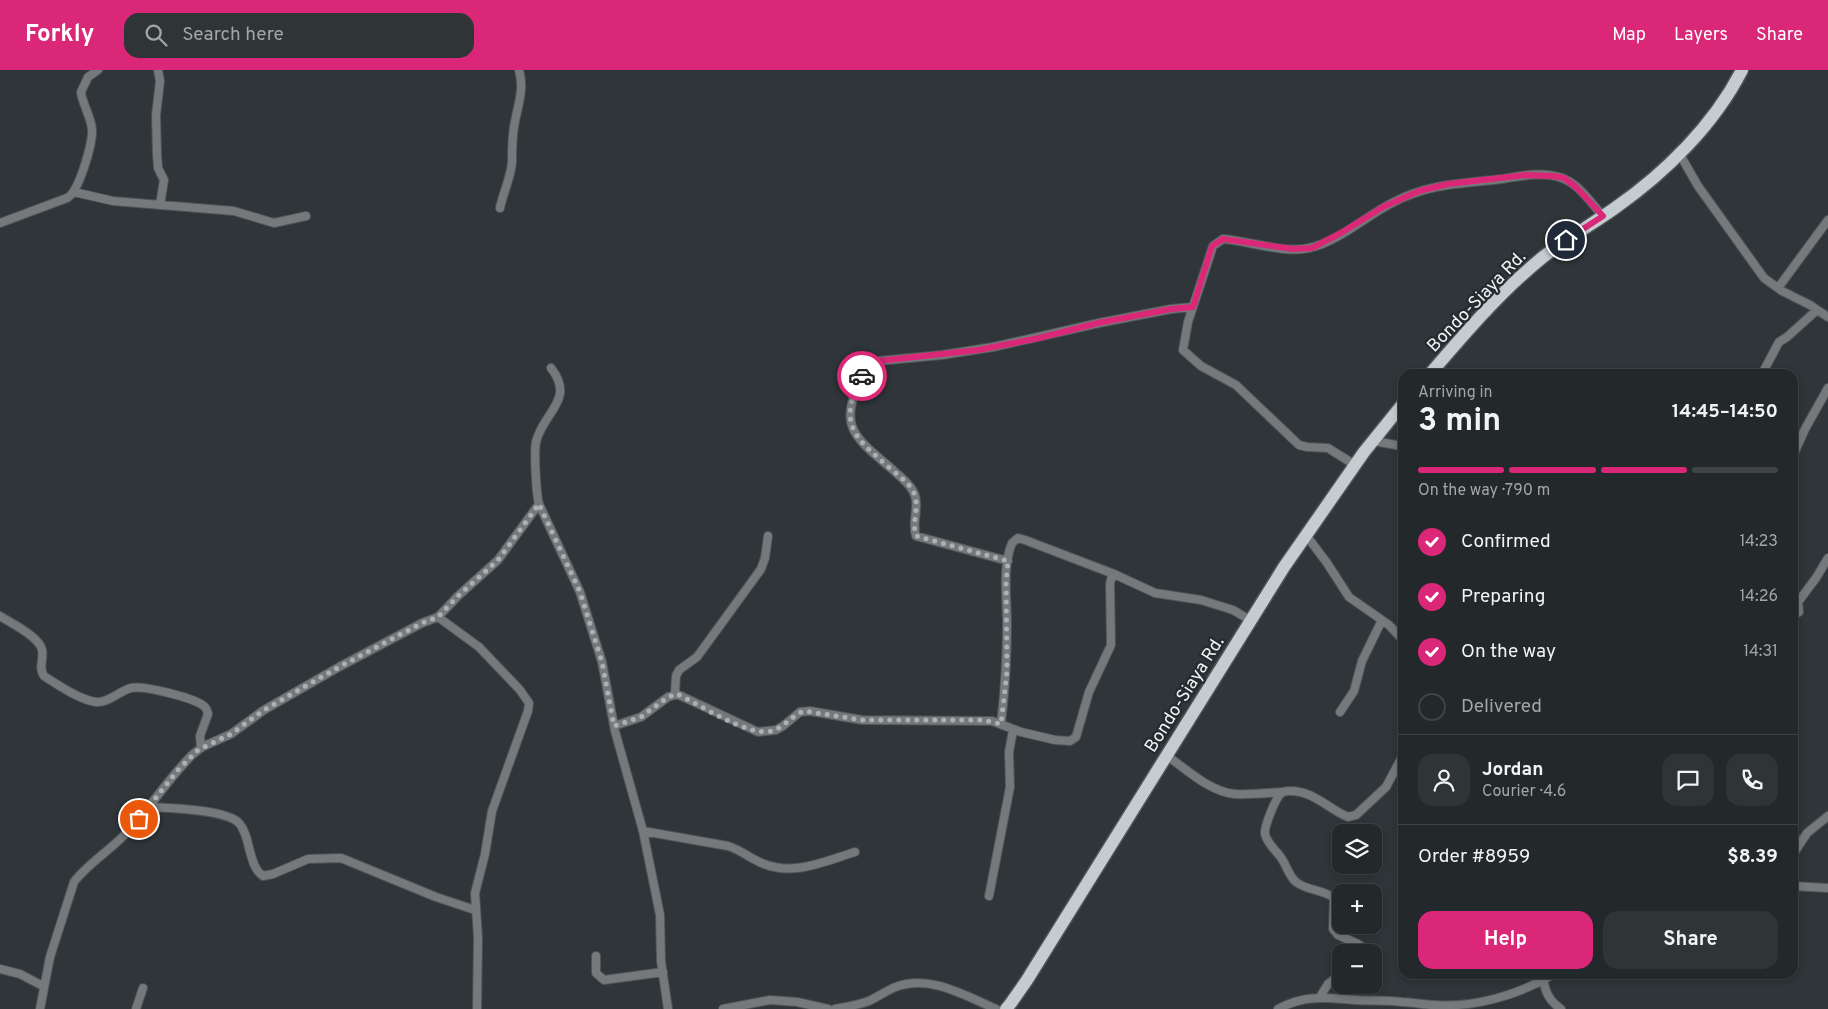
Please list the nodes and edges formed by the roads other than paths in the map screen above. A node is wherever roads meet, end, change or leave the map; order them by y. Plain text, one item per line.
1 (98, 70) edge
2 (158, 70) edge
3 (519, 70) edge
4 (1742, 70) edge
5 (1679, 153) junction
6 (74, 192) junction
7 (160, 205) junction
8 (500, 208) dead end
9 (306, 216) dead end
10 (1603, 216) junction
11 (1828, 220) edge
12 (0, 222) edge
13 (1778, 288) junction
14 (1193, 307) junction
15 (1816, 310) junction
16 (1828, 317) edge
17 (552, 368) dead end
18 (1435, 369) edge
19 (1765, 369) edge
20 (1828, 388) edge
21 (1398, 410) edge
22 (1798, 435) edge
23 (1373, 440) junction
24 (1398, 445) edge
25 (1355, 465) junction
26 (539, 504) junction
27 (1306, 535) junction
28 (768, 536) dead end
29 (1828, 558) edge
30 (1008, 561) junction
31 (1114, 574) junction
32 (1798, 602) edge
33 (0, 616) edge
34 (438, 617) junction
35 (1250, 620) junction
36 (1382, 620) junction
37 (1398, 634) edge
38 (675, 694) junction
39 (1340, 712) dead end
40 (1001, 724) junction
41 (614, 726) junction
42 (1013, 730) junction
43 (201, 748) junction
44 (1166, 755) junction
45 (1398, 764) edge
46 (1282, 792) junction
47 (147, 807) junction
48 (1828, 816) edge
49 (644, 831) junction
50 (1798, 847) edge
51 (855, 852) dead end
52 (1798, 886) edge
53 (1828, 888) edge
54 (989, 896) dead end
55 (475, 910) junction
56 (1358, 944) edge
57 (596, 956) dead end
58 (0, 969) edge
59 (663, 972) junction
60 (1539, 979) edge
61 (1544, 979) edge
62 (1332, 981) edge
63 (43, 986) junction
64 (143, 988) dead end
65 (1320, 997) junction
66 (40, 1009) edge
67 (136, 1009) edge
68 (477, 1009) edge
69 (668, 1009) edge
70 (723, 1009) edge
71 (828, 1009) edge
72 (835, 1009) edge
73 (996, 1009) edge
74 (1006, 1009) edge
75 (1278, 1009) edge
76 (1561, 1009) edge

1 - 6 street
2 - 7 street
3 - 8 street
4 - 5 highway, Bondo-Siaya Rd.
5 - 10 highway, Bondo-Siaya Rd.
5 - 13 street
6 - 7 street
6 - 12 street
7 - 9 street
10 - 14 street
10 - 18 highway, Bondo-Siaya Rd.
11 - 13 street
13 - 15 street
14 - 25 street
14 - 30 street
15 - 16 street
15 - 19 street
17 - 26 street
20 - 22 street
21 - 23 highway, Bondo-Siaya Rd.
23 - 24 street
23 - 25 highway, Bondo-Siaya Rd.
25 - 27 highway, Bondo-Siaya Rd.
26 - 34 street
26 - 41 street
27 - 35 highway, Bondo-Siaya Rd.
27 - 36 street
28 - 38 street
29 - 32 street
30 - 31 street
30 - 40 street
31 - 35 street
31 - 42 street
33 - 43 street
34 - 43 street
34 - 55 street
35 - 44 highway, Bondo-Siaya Rd.
36 - 37 street
36 - 39 street
38 - 40 street
38 - 41 street
40 - 42 street
41 - 49 street
42 - 54 street
43 - 47 street
44 - 46 street
44 - 74 highway, Bondo-Siaya Rd.
45 - 46 street
46 - 56 street
47 - 55 street
47 - 63 street
48 - 50 street
49 - 51 street
49 - 59 street
52 - 53 street
55 - 68 street
57 - 59 street
58 - 63 street
59 - 69 street
60 - 65 street
61 - 76 street
62 - 65 street
63 - 66 street
64 - 67 street
65 - 75 street
70 - 71 street
72 - 73 street

